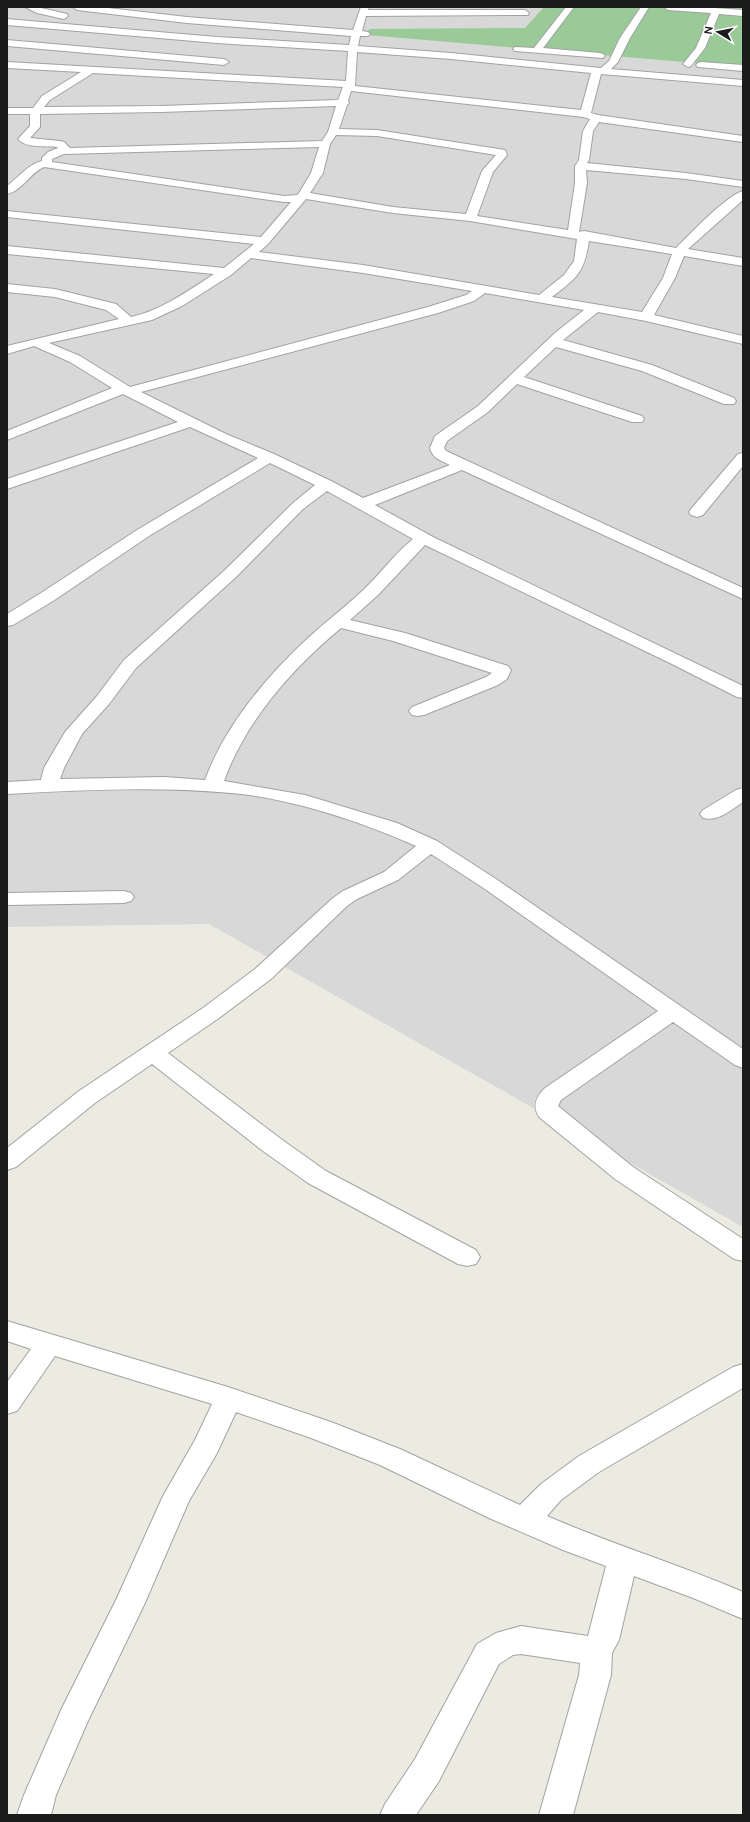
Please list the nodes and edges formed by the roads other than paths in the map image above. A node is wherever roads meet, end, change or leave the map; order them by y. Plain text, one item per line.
1 (29, 7) edge
2 (77, 7) edge
3 (162, 7) edge
4 (570, 7) edge
5 (645, 7) edge
6 (668, 7) edge
7 (89, 8) edge
8 (364, 10) edge
9 (716, 11) junction
10 (525, 13) dead end
11 (743, 13) edge
12 (159, 17) junction
13 (7, 22) edge
14 (135, 33) junction
15 (357, 34) junction
16 (378, 36) dead end
17 (7, 43) edge
18 (353, 48) junction
19 (505, 48) dead end
20 (536, 50) junction
21 (110, 52) junction
22 (619, 58) junction
23 (237, 63) dead end
24 (9, 66) edge
25 (743, 68) edge
26 (92, 69) junction
27 (601, 71) junction
28 (743, 83) edge
29 (349, 86) junction
30 (344, 102) junction
31 (7, 111) edge
32 (35, 112) junction
33 (585, 114) junction
34 (596, 118) junction
35 (333, 132) junction
36 (743, 139) edge
37 (325, 144) junction
38 (67, 150) junction
39 (47, 164) junction
40 (580, 166) junction
41 (27, 175) junction
42 (7, 179) edge
43 (743, 184) edge
44 (7, 191) edge
45 (743, 194) edge
46 (302, 197) junction
47 (7, 214) edge
48 (470, 218) junction
49 (579, 235) junction
50 (264, 240) junction
51 (7, 250) edge
52 (680, 250) junction
53 (248, 254) junction
54 (743, 262) edge
55 (227, 272) junction
56 (7, 288) edge
57 (483, 289) junction
58 (55, 293) junction
59 (7, 299) edge
60 (542, 299) junction
61 (595, 308) junction
62 (646, 317) junction
63 (130, 322) junction
64 (743, 340) edge
65 (35, 342) junction
66 (554, 342) junction
67 (7, 350) edge
68 (515, 379) junction
69 (127, 390) junction
70 (729, 401) dead end
71 (637, 419) dead end
72 (191, 422) junction
73 (7, 436) edge
74 (269, 457) junction
75 (743, 457) edge
76 (463, 465) junction
77 (7, 484) edge
78 (326, 484) junction
79 (362, 504) junction
80 (697, 512) dead end
81 (423, 538) junction
82 (743, 594) edge
83 (7, 622) edge
84 (339, 622) junction
85 (743, 693) edge
86 (418, 711) dead end
87 (49, 786) junction
88 (212, 786) junction
89 (7, 788) edge
90 (743, 794) edge
91 (710, 814) dead end
92 (430, 846) junction
93 (124, 897) dead end
94 (7, 899) edge
95 (673, 1011) junction
96 (152, 1052) junction
97 (743, 1060) edge
98 (7, 1161) edge
99 (390, 1216) dead end
100 (430, 1235) dead end
101 (743, 1252) edge
102 (467, 1257) junction
103 (7, 1331) edge
104 (50, 1343) junction
105 (743, 1375) edge
106 (228, 1398) junction
107 (7, 1403) edge
108 (525, 1520) junction
109 (623, 1559) junction
110 (743, 1606) edge
111 (596, 1648) junction
112 (34, 1815) edge
113 (397, 1815) edge
114 (556, 1815) edge

1 - 7 street
2 - 7 street
3 - 12 street
4 - 20 street
5 - 22 street
6 - 9 street
7 - 12 street
8 - 10 street
8 - 15 street
9 - 11 street
9 - 25 street
12 - 14 street
12 - 15 street
13 - 14 street
14 - 18 street
14 - 21 street
15 - 16 street
15 - 18 street
17 - 21 street
18 - 27 street
18 - 29 street
19 - 20 street
20 - 22 street
21 - 23 street
22 - 27 street
24 - 26 street
26 - 29 street
26 - 32 street
27 - 28 street
27 - 33 street
29 - 30 street
29 - 33 street
30 - 32 street
30 - 35 street
31 - 32 street
32 - 38 street
33 - 34 street
34 - 36 street
34 - 40 street
35 - 37 street
35 - 48 street
37 - 38 street
37 - 46 street
38 - 39 street
39 - 41 street
39 - 46 street
40 - 43 street
40 - 49 street
41 - 42 street
41 - 44 street
45 - 52 street
46 - 48 street
46 - 50 street
47 - 50 street
48 - 49 street
49 - 52 street
49 - 60 street
50 - 53 street
51 - 55 street
52 - 54 street
52 - 62 street
53 - 55 street
53 - 57 street
55 - 63 street
56 - 58 street
57 - 60 street
57 - 69 street
58 - 59 street
58 - 63 street
60 - 61 street
61 - 62 street
61 - 66 street
62 - 64 street
63 - 65 street
65 - 67 street
65 - 69 street
66 - 68 street
66 - 70 street
68 - 71 street
68 - 76 street
69 - 72 street
69 - 73 street
72 - 74 street
72 - 77 street
74 - 78 street
74 - 83 street
75 - 80 street
76 - 79 street
76 - 82 street
78 - 79 street
78 - 87 street
79 - 81 street
81 - 84 street
81 - 85 street
84 - 86 street
84 - 88 street
87 - 88 street
87 - 89 street
88 - 92 street
90 - 91 street
92 - 95 street
92 - 96 street
93 - 94 street
95 - 97 street
95 - 101 street
96 - 98 street
96 - 102 street
99 - 102 street
100 - 102 street
103 - 104 street
104 - 106 street
104 - 107 street
105 - 108 street
106 - 108 street
106 - 112 street
108 - 109 street
109 - 110 street
109 - 111 street
111 - 113 street
111 - 114 street

